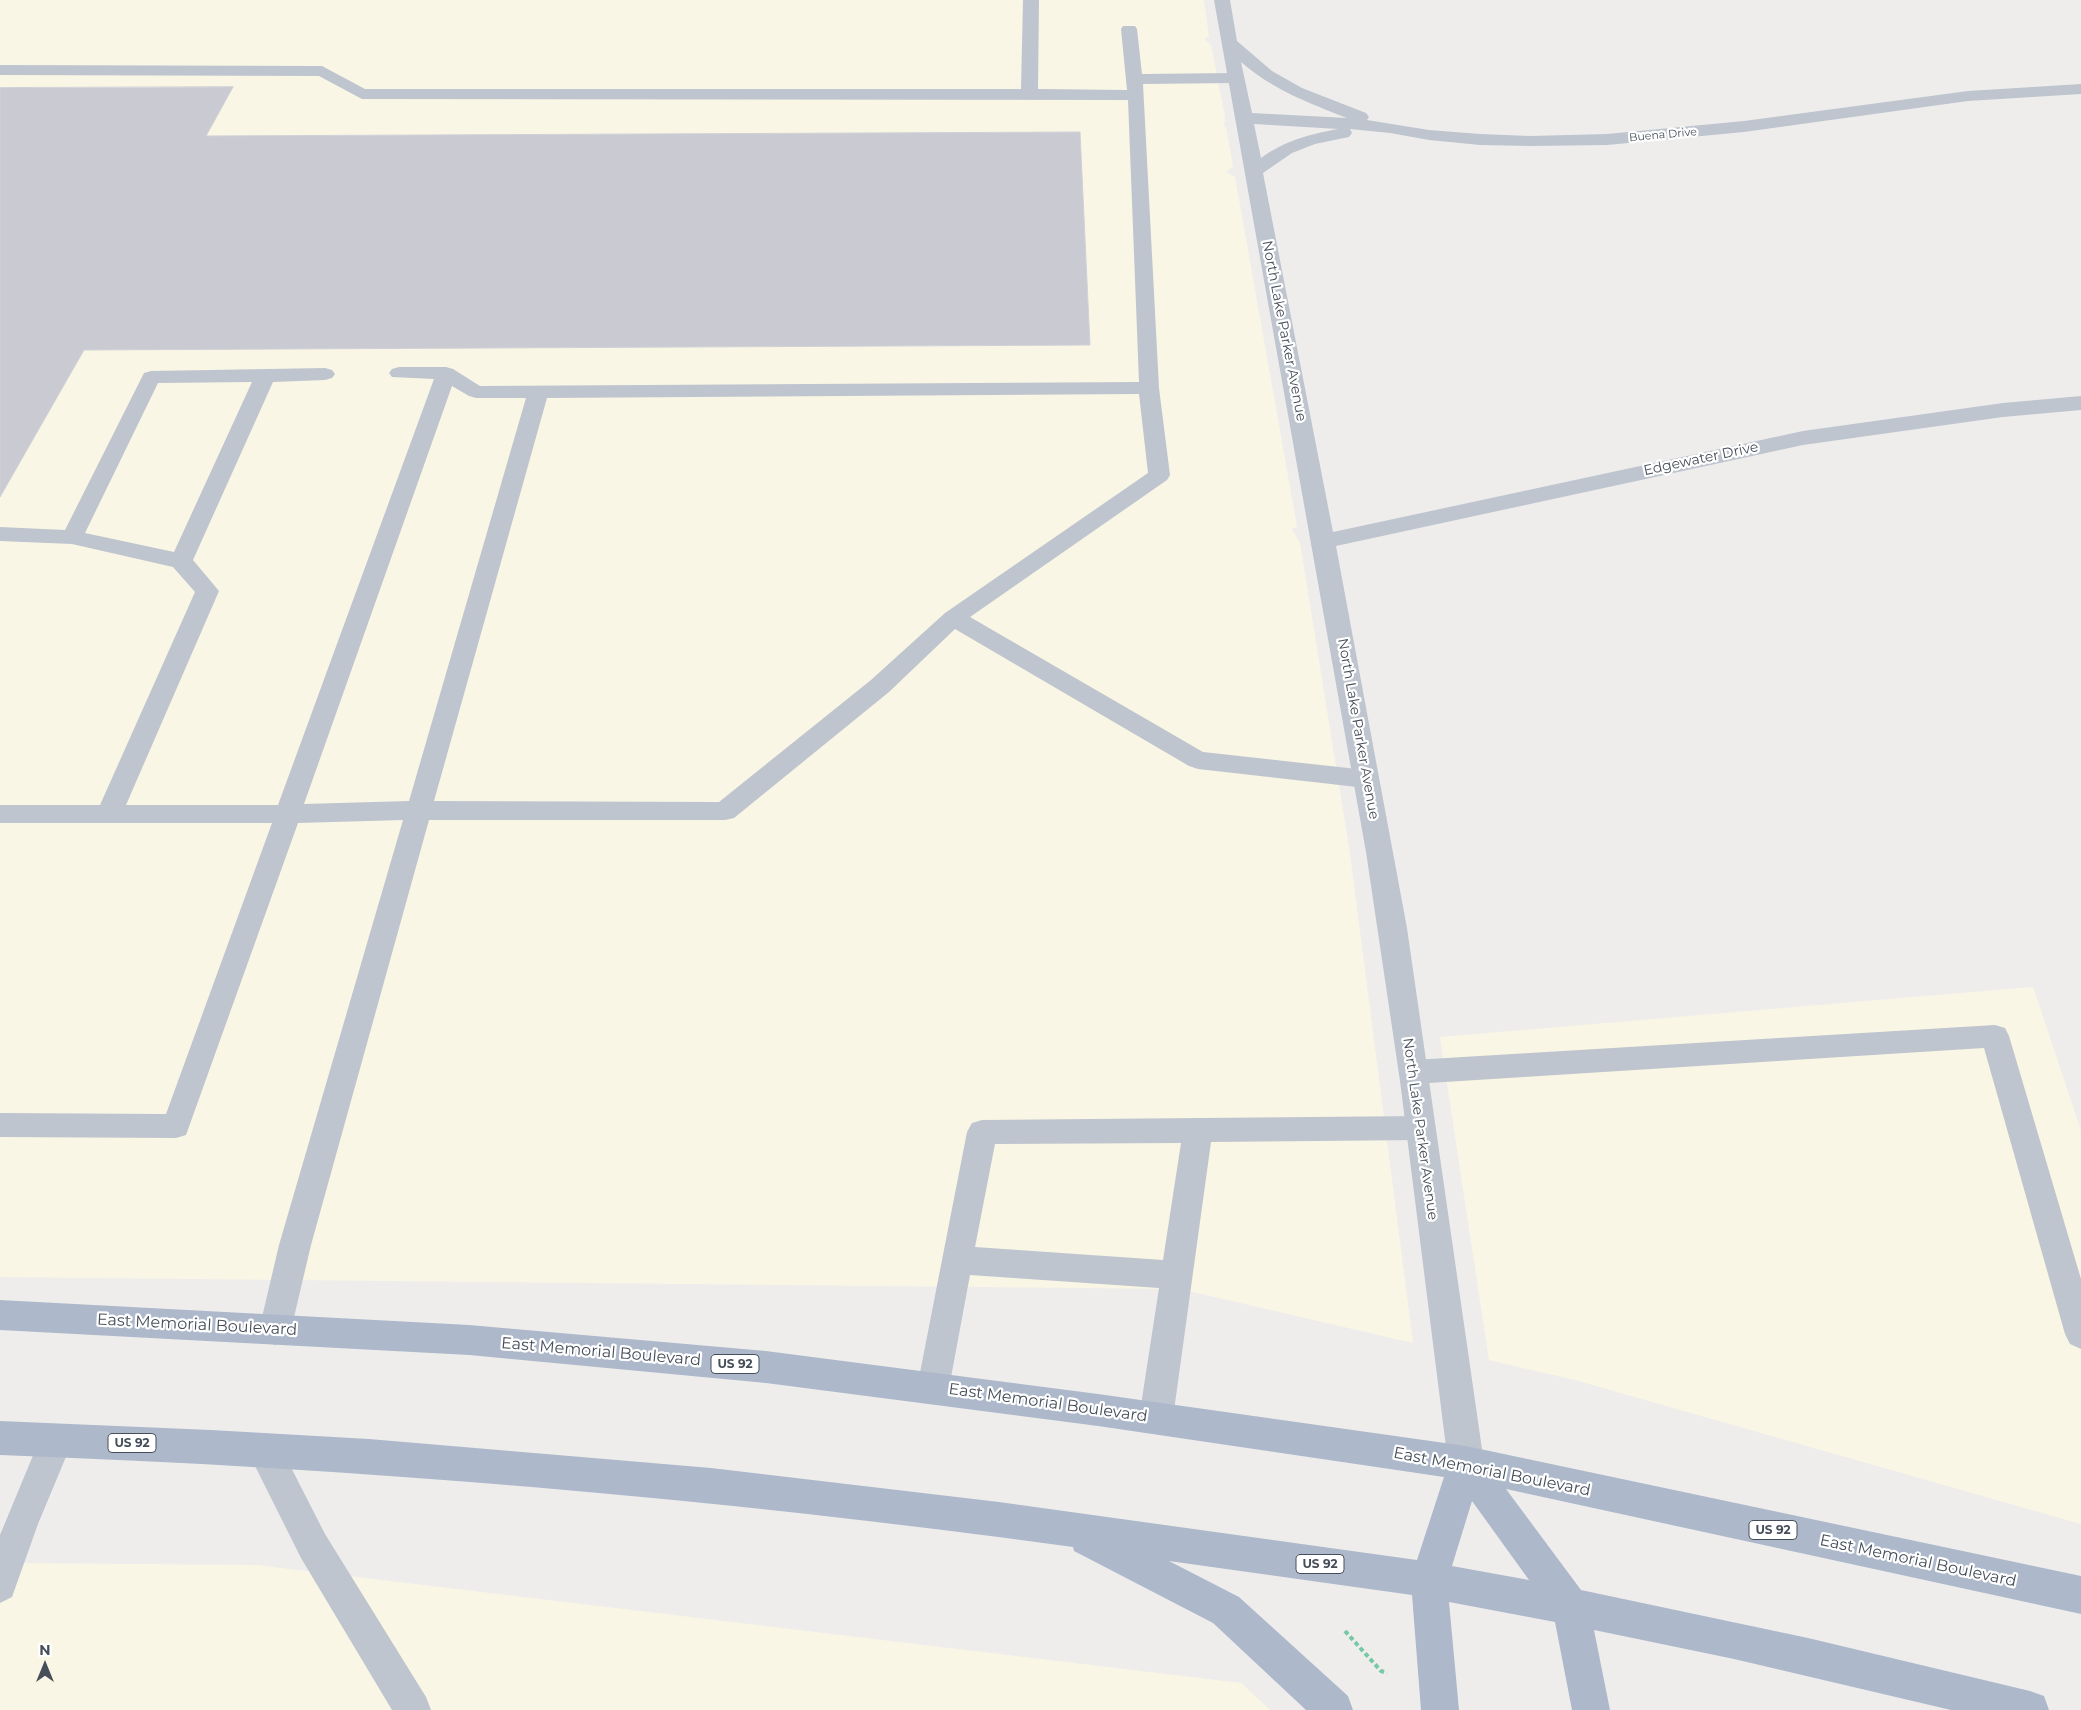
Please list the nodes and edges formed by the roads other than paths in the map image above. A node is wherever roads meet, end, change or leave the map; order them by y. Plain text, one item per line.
1 (1031, 0) edge
2 (1222, 0) edge
3 (1129, 29) dead end
4 (1229, 43) junction
5 (0, 70) edge
6 (1235, 78) junction
7 (1135, 87) junction
8 (2081, 88) edge
9 (1029, 96) junction
10 (1244, 118) junction
11 (1384, 127) junction
12 (1254, 171) junction
13 (399, 373) dead end
14 (446, 373) junction
15 (325, 374) dead end
16 (265, 376) junction
17 (1149, 388) junction
18 (538, 392) junction
19 (2081, 404) edge
20 (0, 534) edge
21 (72, 537) junction
22 (1325, 541) junction
23 (180, 561) junction
24 (953, 618) junction
25 (1366, 779) junction
26 (419, 810) junction
27 (109, 813) junction
28 (0, 814) edge
29 (287, 814) junction
30 (1413, 1072) junction
31 (0, 1125) edge
32 (1421, 1128) junction
33 (1198, 1130) junction
34 (957, 1260) junction
35 (1177, 1275) junction
36 (0, 1315) edge
37 (275, 1330) junction
38 (2081, 1334) edge
39 (933, 1388) junction
40 (1156, 1418) junction
41 (0, 1438) edge
42 (56, 1440) junction
43 (264, 1449) junction
44 (1466, 1463) junction
45 (1068, 1528) junction
46 (1429, 1580) junction
47 (0, 1585) edge
48 (2081, 1595) edge
49 (1570, 1606) junction
50 (413, 1710) edge
51 (1334, 1710) edge
52 (1440, 1710) edge
53 (1591, 1710) edge
54 (2030, 1710) edge

1 - 9 lane
2 - 4 street, North Lake Parker Avenue
3 - 7 lane
4 - 6 street, North Lake Parker Avenue
4 - 11 street
5 - 9 lane
6 - 7 lane
6 - 10 street, North Lake Parker Avenue
7 - 9 lane
7 - 17 lane
8 - 11 street, Buena Drive
10 - 11 street, Buena Drive
10 - 12 street, North Lake Parker Avenue
11 - 12 street
12 - 22 street, North Lake Parker Avenue
13 - 14 lane
14 - 18 lane
14 - 29 lane
15 - 16 lane
16 - 21 lane
16 - 23 lane
17 - 18 lane
17 - 24 lane
18 - 26 lane
19 - 22 street, Edgewater Drive
20 - 21 lane
21 - 23 lane
22 - 25 street, North Lake Parker Avenue
23 - 27 lane
24 - 25 lane
24 - 26 lane
25 - 30 street, North Lake Parker Avenue
26 - 29 lane
26 - 37 lane
27 - 28 lane
27 - 29 lane
29 - 31 lane
30 - 32 street, North Lake Parker Avenue
30 - 38 lane
32 - 33 lane
32 - 44 street, North Lake Parker Avenue
33 - 34 lane
33 - 35 lane
34 - 35 lane
34 - 39 lane
35 - 40 lane
36 - 37 main road, East Memorial Boulevard / US 92
37 - 39 main road, East Memorial Boulevard / US 92
39 - 40 main road, East Memorial Boulevard / US 92
40 - 44 main road, East Memorial Boulevard / US 92
41 - 42 main road, US 92
42 - 43 main road, US 92
42 - 47 lane
43 - 45 main road, US 92
43 - 50 lane
44 - 46 main road
44 - 48 main road, East Memorial Boulevard / US 92
44 - 49 main road
45 - 46 main road, US 92
45 - 51 main road
46 - 49 main road, US 92
46 - 52 main road
49 - 53 main road
49 - 54 main road, US 92

